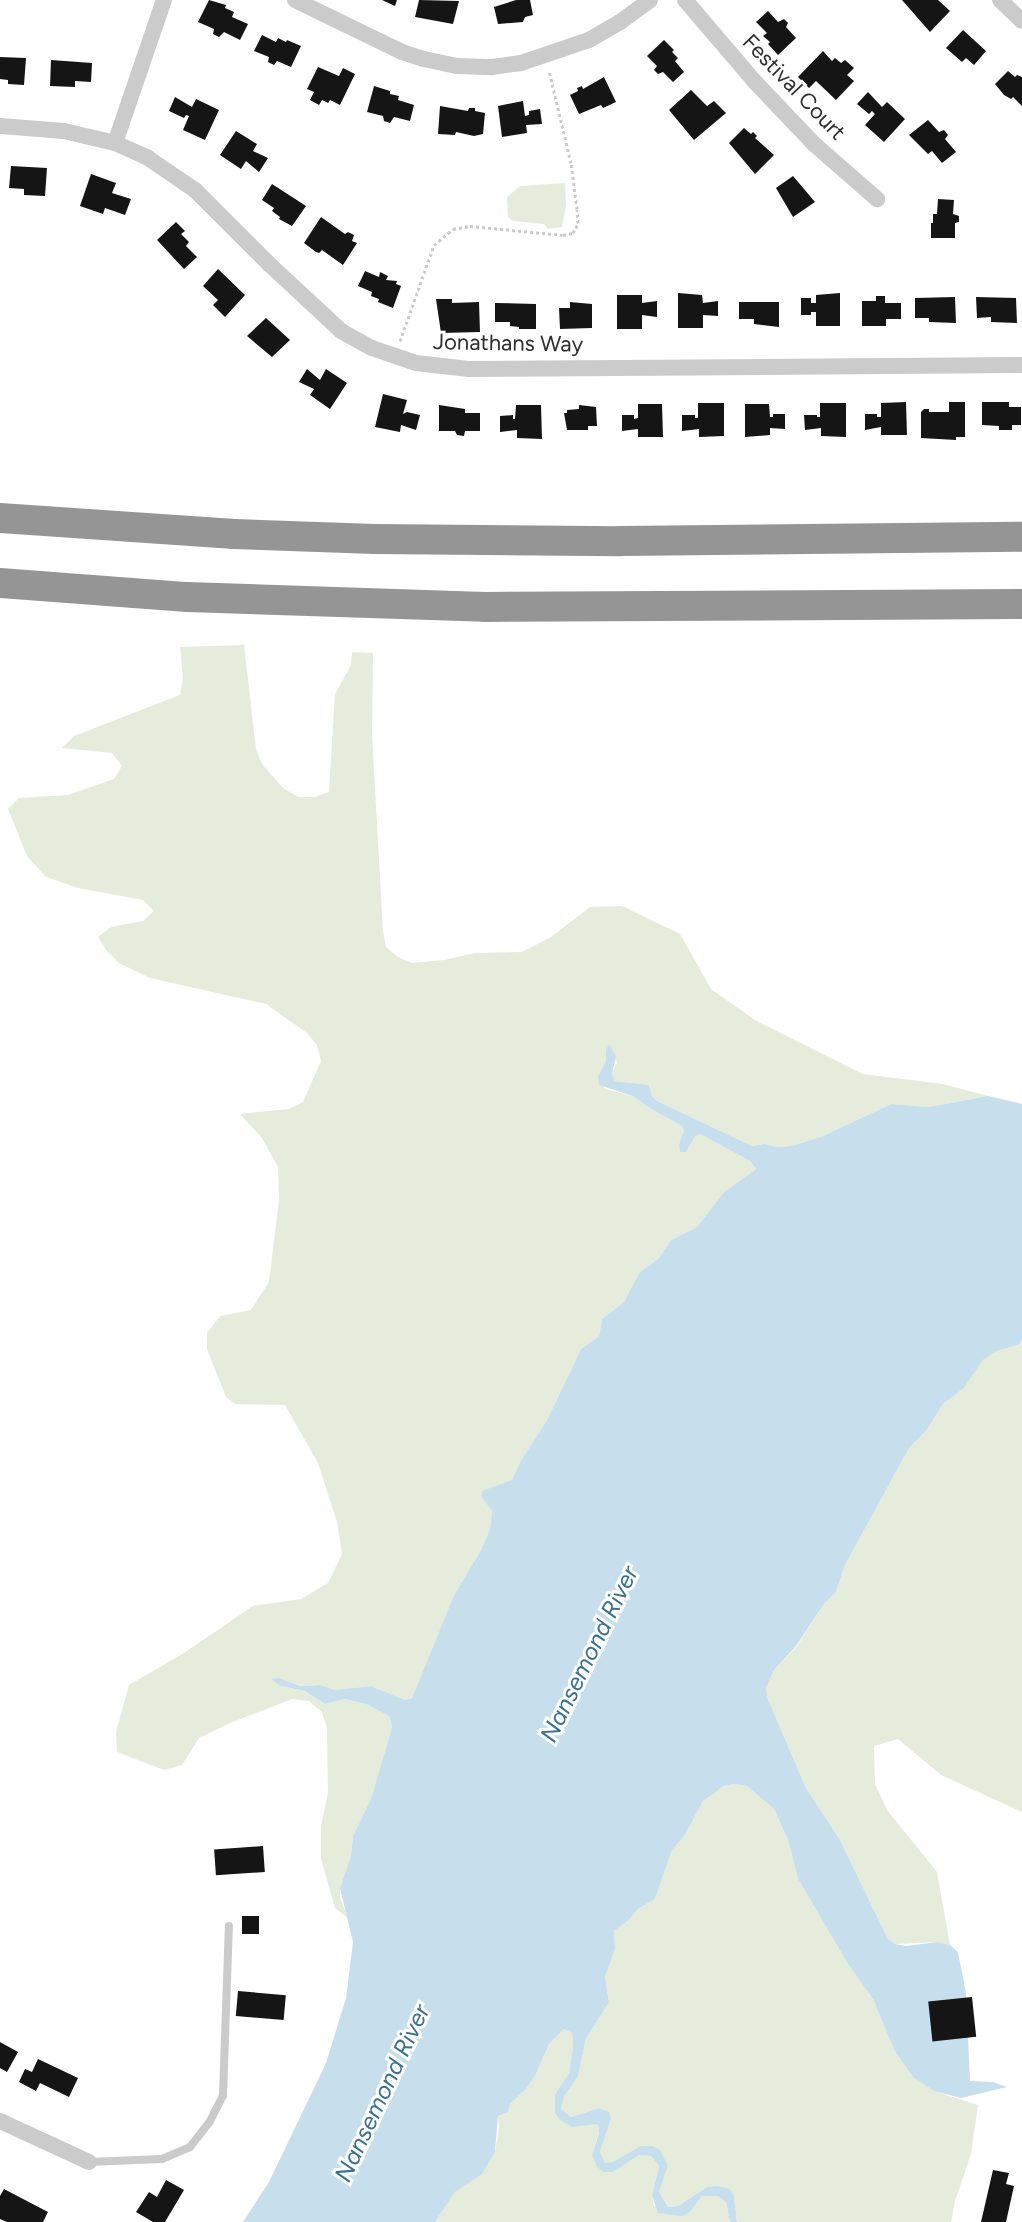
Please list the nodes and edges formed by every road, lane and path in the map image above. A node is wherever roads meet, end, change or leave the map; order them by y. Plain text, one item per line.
1 (164, 0) edge
2 (294, 0) edge
3 (651, 0) edge
4 (685, 0) edge
5 (1000, 0) edge
6 (1022, 21) edge
7 (545, 56) junction
8 (0, 126) edge
9 (115, 143) junction
10 (877, 199) dead end
11 (395, 357) junction
12 (1022, 365) edge
13 (0, 518) edge
14 (1022, 537) edge
15 (0, 583) edge
16 (1022, 604) edge
17 (229, 1926) dead end
18 (0, 2121) edge
19 (88, 2162) joint

1 - 9 street
2 - 7 street
3 - 7 street
4 - 10 street, Festival Court
5 - 6 street
7 - 11 path
8 - 9 street, Jonathans Way
9 - 11 street, Jonathans Way
11 - 12 street, Jonathans Way
13 - 14 highway
15 - 16 highway
17 - 19 lane
18 - 19 street

